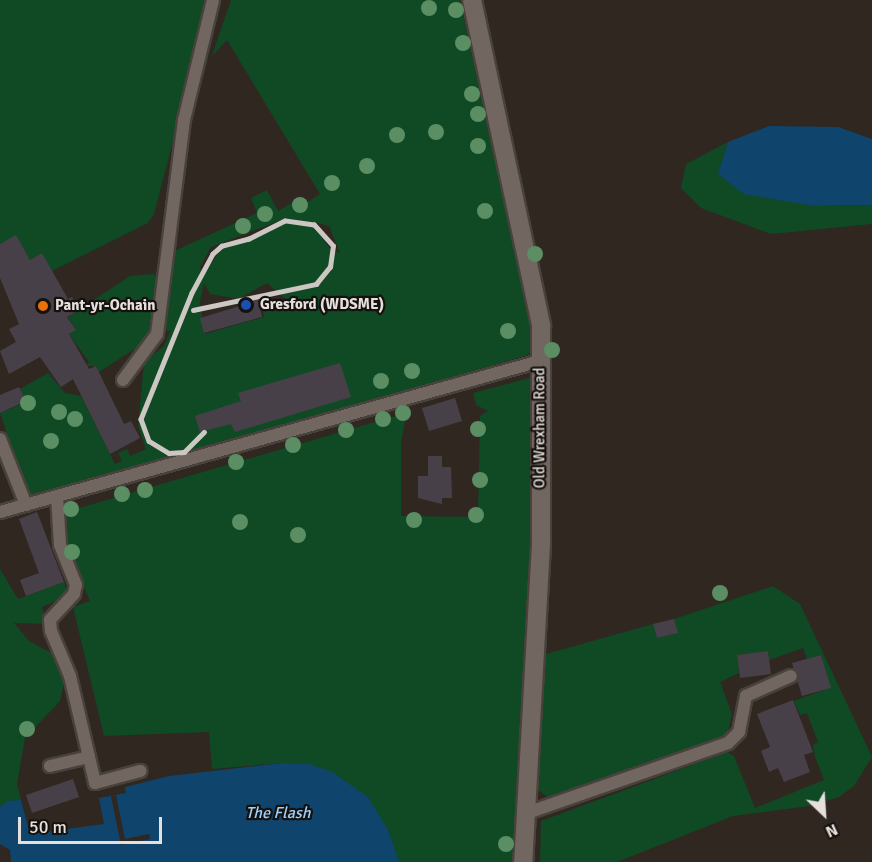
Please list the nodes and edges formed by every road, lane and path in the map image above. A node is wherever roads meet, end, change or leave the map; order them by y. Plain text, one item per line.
1 (213, 0) edge
2 (472, 0) edge
3 (540, 361) junction
4 (123, 380) dead end
5 (0, 439) edge
6 (57, 496) junction
7 (26, 505) junction
8 (0, 512) edge
9 (791, 676) dead end
10 (89, 757) junction
11 (50, 766) dead end
12 (140, 771) dead end
13 (524, 814) junction
14 (523, 862) edge

1 - 4 lane
2 - 3 street, Old Wrexham Road
3 - 6 lane
3 - 13 street, Old Wrexham Road
5 - 7 lane
6 - 7 lane
6 - 10 lane
7 - 8 lane
9 - 13 lane
10 - 11 lane
10 - 12 lane
13 - 14 street, Old Wrexham Road

